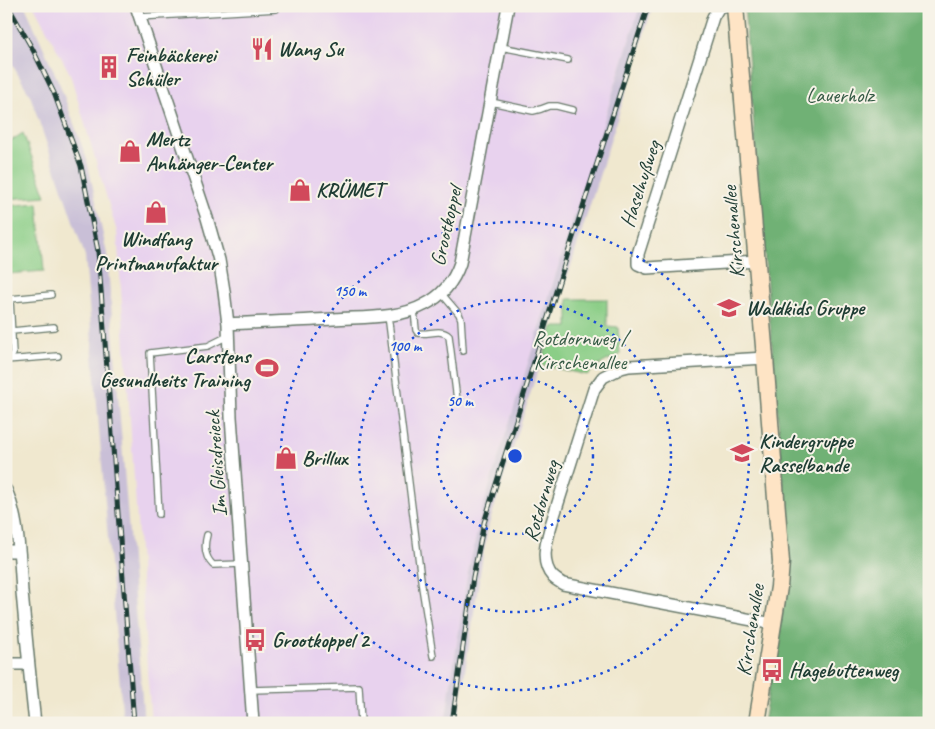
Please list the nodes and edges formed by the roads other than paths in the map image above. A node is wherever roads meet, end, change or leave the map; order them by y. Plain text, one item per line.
1 (276, 6) edge
2 (508, 6) edge
3 (724, 6) edge
4 (735, 6) edge
5 (138, 11) edge
6 (501, 47) junction
7 (568, 60) dead end
8 (490, 102) junction
9 (573, 110) dead end
10 (757, 262) junction
11 (441, 294) junction
12 (51, 295) dead end
13 (414, 310) junction
14 (388, 315) junction
15 (228, 324) junction
16 (54, 327) dead end
17 (12, 330) junction
18 (228, 336) junction
19 (463, 351) dead end
20 (58, 356) dead end
21 (765, 358) junction
22 (6, 360) edge
23 (457, 400) dead end
24 (6, 490) edge
25 (159, 514) dead end
26 (207, 535) dead end
27 (6, 551) edge
28 (19, 551) junction
29 (242, 564) junction
30 (773, 624) junction
31 (433, 656) dead end
32 (6, 664) edge
33 (28, 664) junction
34 (251, 690) junction
35 (35, 723) edge
36 (253, 723) edge
37 (361, 723) edge
38 (757, 723) edge

1 - 5 lane
2 - 6 street, Grootkoppel
3 - 10 street, Haselnußweg
4 - 10 street, Kirschenallee
5 - 15 street, Im Gleisdreieck
6 - 7 lane
6 - 8 street, Grootkoppel
8 - 9 lane
8 - 11 street, Grootkoppel
10 - 21 street, Kirschenallee
11 - 13 street, Grootkoppel
11 - 19 lane
12 - 17 lane
13 - 14 street, Grootkoppel
13 - 23 lane
14 - 15 street, Grootkoppel
14 - 31 lane
15 - 18 street, Im Gleisdreieck
16 - 17 lane
17 - 22 lane
18 - 25 lane
18 - 29 street, Im Gleisdreieck
20 - 22 lane
21 - 30 street, Kirschenallee
21 - 30 street, Rotdornweg
24 - 28 street
26 - 29 lane
27 - 28 street
28 - 33 street
29 - 34 street, Im Gleisdreieck
30 - 38 street, Kirschenallee
32 - 33 street
33 - 35 street
34 - 36 street, Im Gleisdreieck
34 - 37 lane

